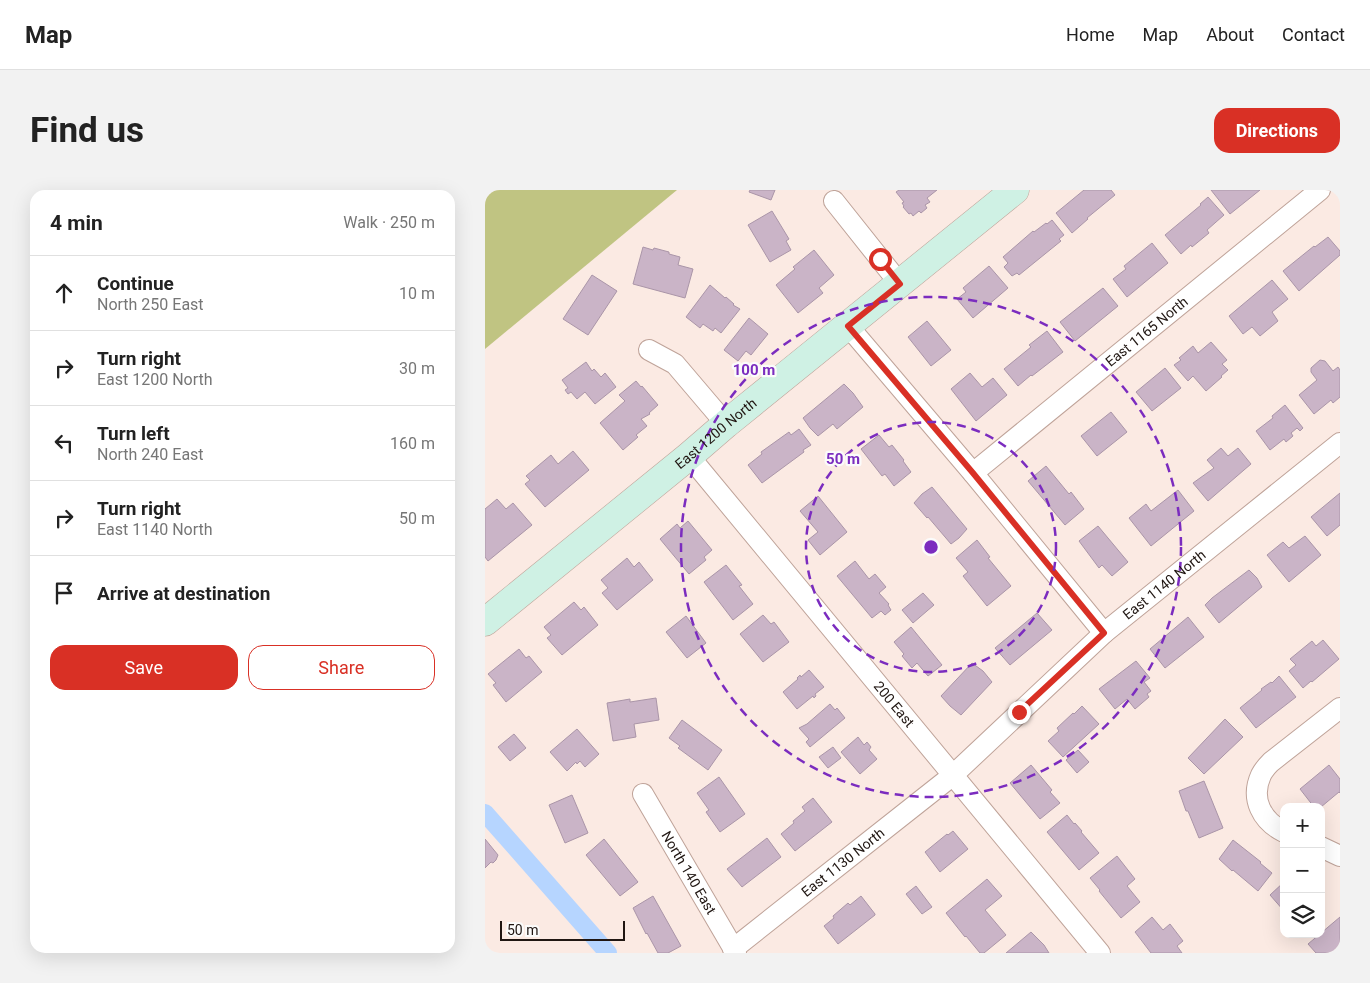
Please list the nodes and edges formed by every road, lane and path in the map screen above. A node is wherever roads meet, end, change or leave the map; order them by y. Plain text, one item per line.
1 (1015, 190) edge
2 (1320, 190) edge
3 (834, 201) dead end
4 (900, 284) junction
5 (848, 326) junction
6 (649, 350) dead end
7 (727, 424) junction
8 (1340, 443) edge
9 (689, 456) junction
10 (973, 473) junction
11 (485, 622) edge
12 (1104, 633) junction
13 (1340, 708) edge
14 (953, 776) junction
15 (643, 794) dead end
16 (1280, 830) edge
17 (1323, 848) edge
18 (1340, 856) edge
19 (734, 951) edge
20 (1100, 953) edge

1 - 4 street, East 1200 North
2 - 10 street, East 1165 North
3 - 4 street
4 - 5 street, East 1200 North
5 - 7 street, East 1200 North
5 - 10 street
6 - 7 street
7 - 9 street, East 1200 North
8 - 12 street, East 1140 North
9 - 11 street, East 1200 North
9 - 14 street, 200 East
10 - 12 street
12 - 14 street, East 1140 North
13 - 16 street
14 - 19 street, East 1130 North
14 - 20 street, 200 East
15 - 19 street, North 140 East
17 - 18 street

